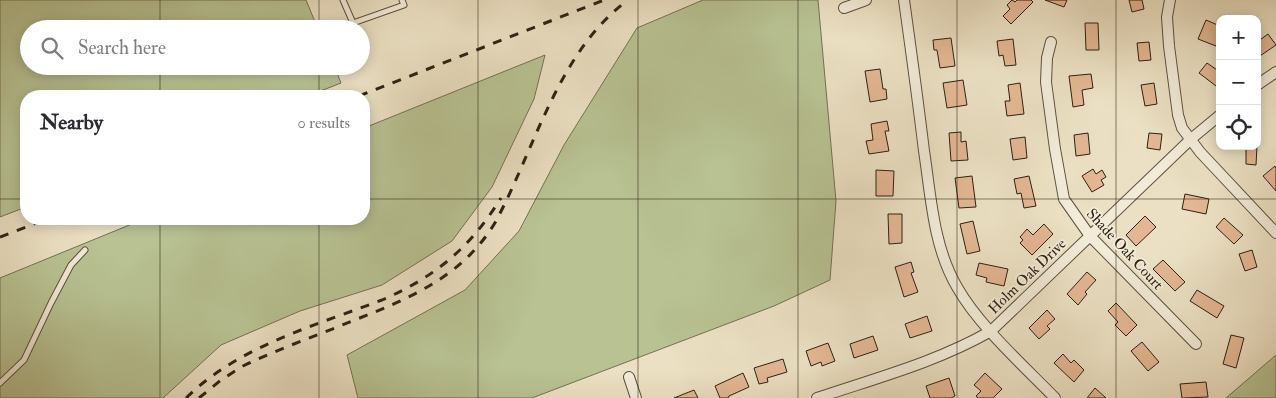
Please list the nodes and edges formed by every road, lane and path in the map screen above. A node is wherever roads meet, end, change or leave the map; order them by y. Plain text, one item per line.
1 (343, 0) edge
2 (402, 0) edge
3 (866, 0) edge
4 (904, 0) edge
5 (1170, 0) edge
6 (844, 8) dead end
7 (351, 20) edge
8 (361, 20) edge
9 (1051, 42) dead end
10 (1276, 72) edge
11 (1261, 82) edge
12 (1216, 118) edge
13 (1191, 139) junction
14 (1276, 233) edge
15 (1090, 236) junction
16 (85, 250) dead end
17 (991, 331) junction
18 (1196, 344) dead end
19 (629, 377) dead end
20 (0, 383) edge
21 (821, 397) edge
22 (636, 398) edge
23 (1055, 398) edge

1 - 7 lane
2 - 8 lane
3 - 6 street
4 - 17 street
5 - 13 street
9 - 15 street, Shade Oak Court
10 - 11 street
12 - 13 street, Holm Oak Drive
13 - 14 street
13 - 15 street, Holm Oak Drive
15 - 17 street, Holm Oak Drive
15 - 18 street, Shade Oak Court
16 - 20 lane
17 - 21 street, Holm Oak Drive
17 - 23 street
19 - 22 street

